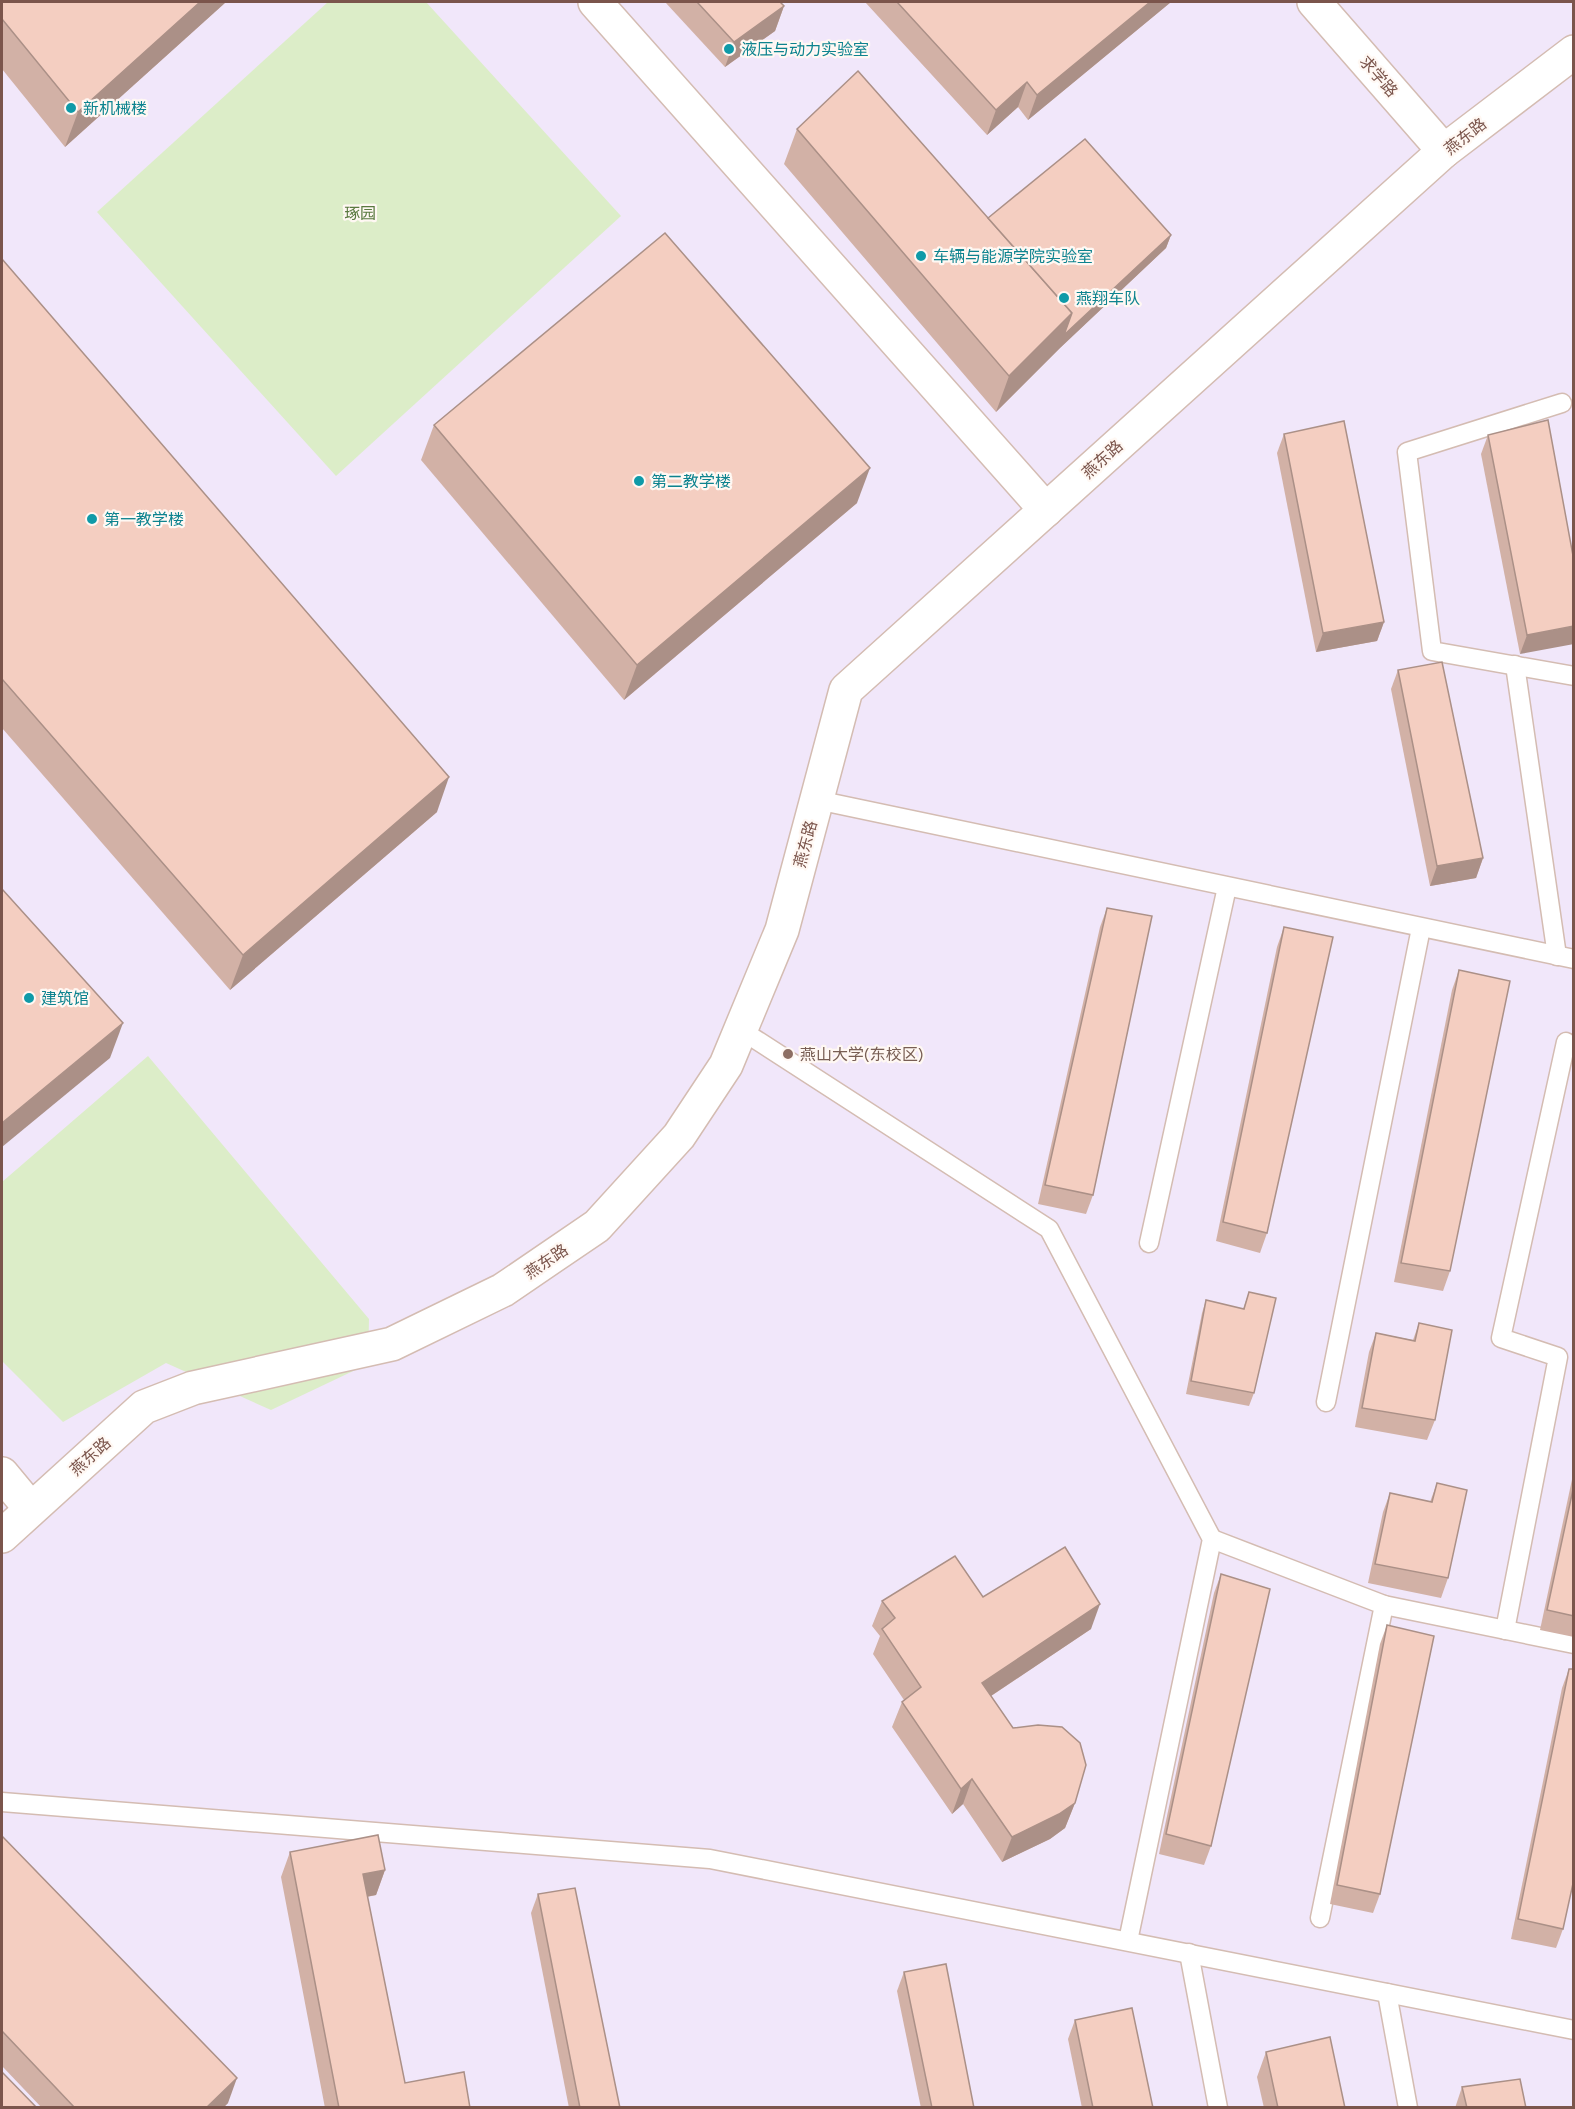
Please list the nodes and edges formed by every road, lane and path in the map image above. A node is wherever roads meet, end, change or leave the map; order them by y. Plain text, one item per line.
1 (595, 2) edge
2 (1314, 2) edge
3 (1574, 52) edge
4 (1444, 151) junction
5 (1562, 403) dead end
6 (1046, 510) junction
7 (1515, 665) junction
8 (1574, 676) edge
9 (817, 800) junction
10 (1227, 887) junction
11 (1421, 928) junction
12 (1565, 958) edge
13 (741, 1030) junction
14 (1566, 1042) dead end
15 (1149, 1243) dead end
16 (1326, 1402) dead end
17 (2, 1474) edge
18 (31, 1509) junction
19 (2, 1536) edge
20 (1212, 1539) junction
21 (1384, 1605) junction
22 (1505, 1630) junction
23 (1574, 1644) edge
24 (2, 1802) edge
25 (1320, 1918) dead end
26 (1128, 1941) junction
27 (1189, 1953) junction
28 (1387, 1993) junction
29 (1574, 2030) edge
30 (1218, 2108) edge
31 (1408, 2108) edge

1 - 6 street
2 - 4 street, 求学路
3 - 4 street, 燕东路
4 - 6 street, 燕东路
5 - 7 lane
6 - 9 street, 燕东路
7 - 8 lane
7 - 12 lane
9 - 10 lane
9 - 13 street, 燕东路
10 - 11 lane
10 - 15 lane
11 - 12 lane
11 - 16 lane
13 - 18 street, 燕东路
13 - 20 lane
14 - 22 lane
17 - 18 street
18 - 19 street, 燕东路
20 - 21 lane
20 - 26 lane
21 - 22 lane
21 - 25 lane
22 - 23 lane
24 - 26 lane
26 - 27 lane
27 - 28 lane
27 - 30 lane
28 - 29 lane
28 - 31 lane

